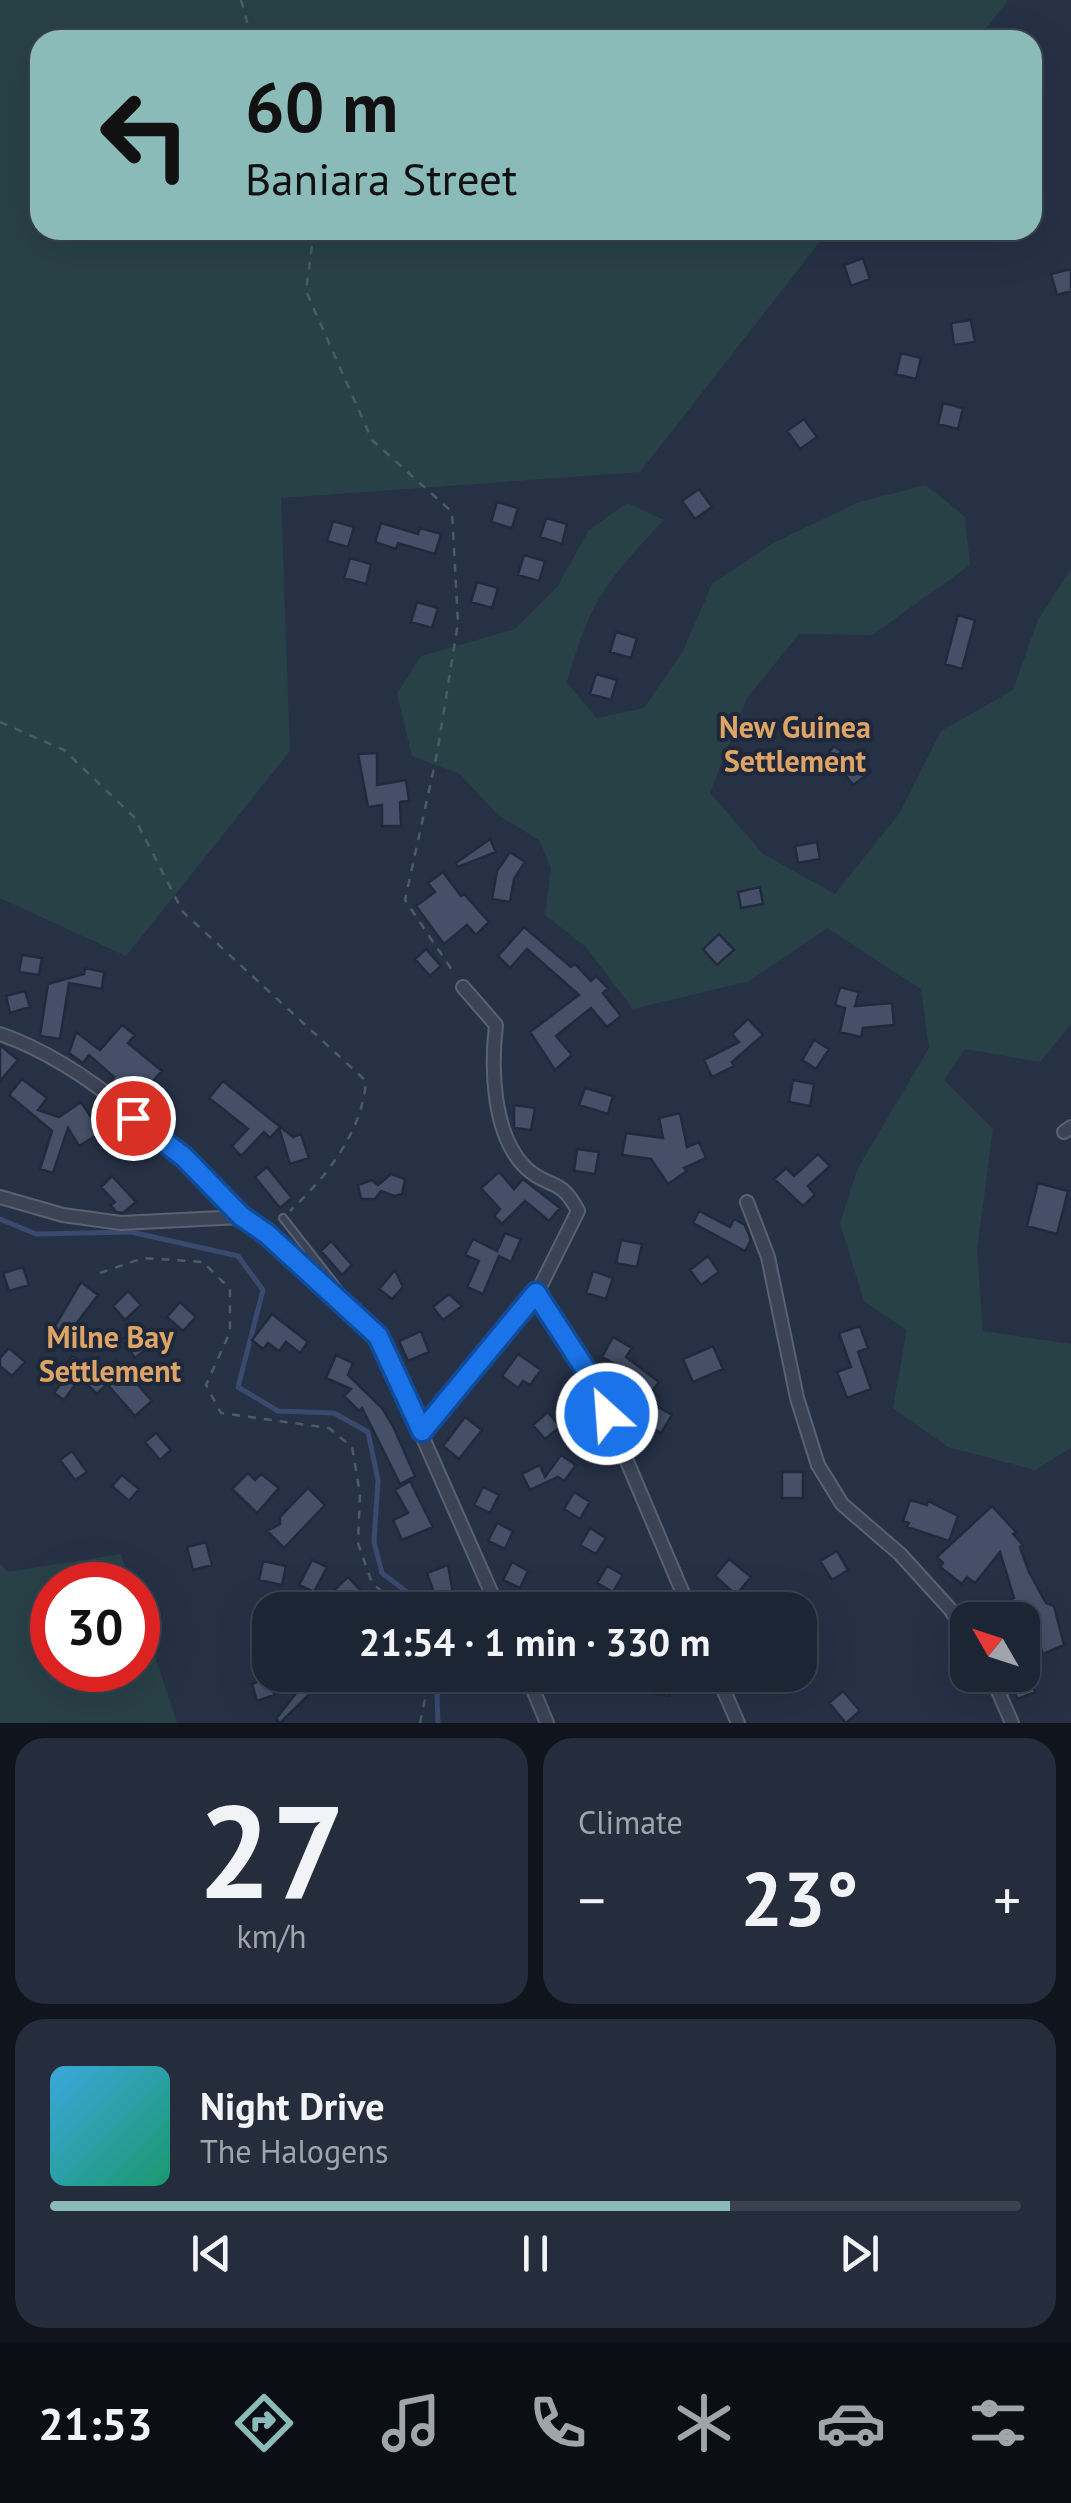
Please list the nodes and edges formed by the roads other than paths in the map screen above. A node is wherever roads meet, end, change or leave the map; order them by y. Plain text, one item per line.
1 (464, 987) road end
2 (0, 1034) edge
3 (0, 1198) edge
4 (746, 1202) dead end
5 (241, 1216) junction
6 (283, 1218) road end
7 (536, 1293) junction
8 (378, 1336) junction
9 (422, 1431) junction
10 (491, 1592) edge
11 (682, 1592) edge
12 (950, 1609) edge
13 (533, 1692) edge
14 (725, 1692) edge
15 (998, 1692) edge
16 (547, 1723) edge
17 (738, 1723) edge
18 (1012, 1723) edge

1 - 7 street
2 - 5 street
3 - 5 street
4 - 12 street
5 - 8 street
6 - 8 lane
7 - 9 street
7 - 11 street
8 - 9 street
9 - 10 street
13 - 16 street
14 - 17 street
15 - 18 street

